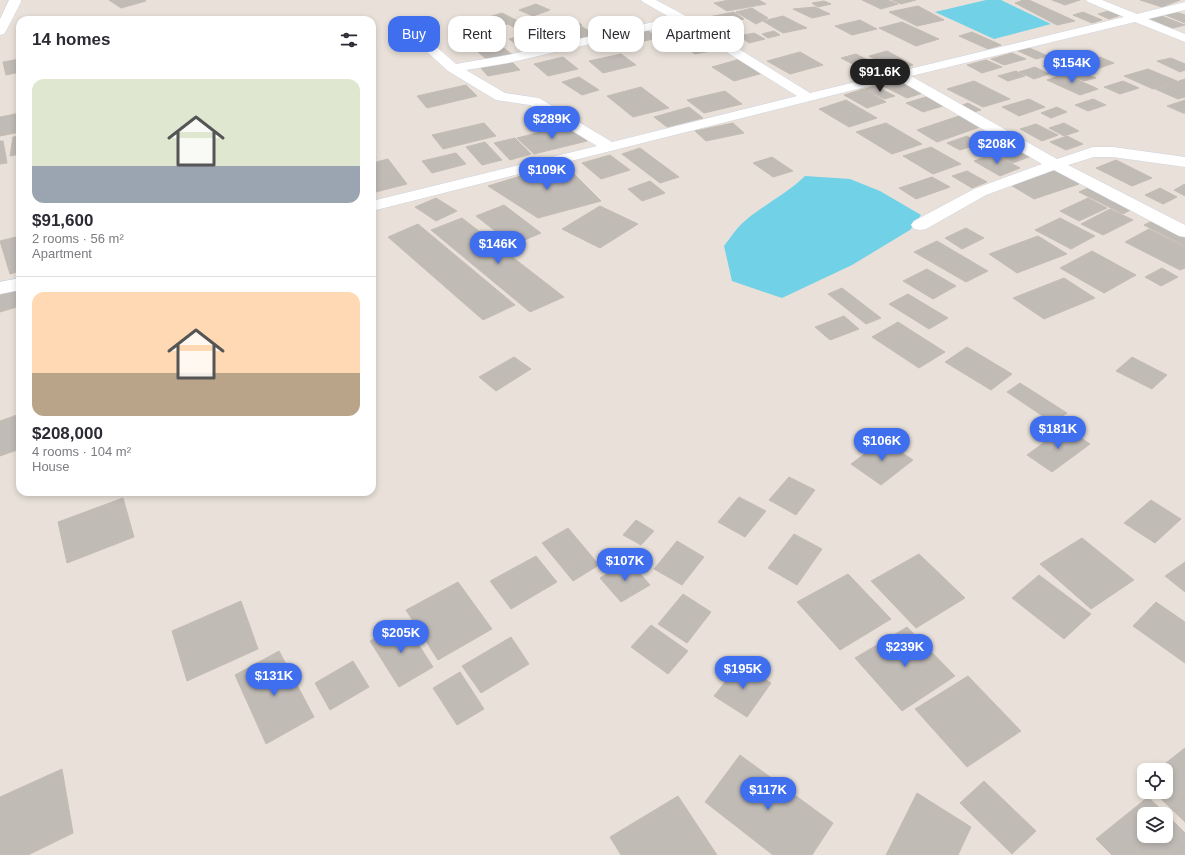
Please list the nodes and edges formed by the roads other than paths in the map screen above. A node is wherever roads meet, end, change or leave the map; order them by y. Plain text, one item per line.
1 (648, 0) edge
2 (1092, 0) edge
3 (15, 1) edge
4 (0, 3) edge
5 (1185, 6) edge
6 (677, 16) edge
7 (1139, 18) junction
8 (652, 26) edge
9 (1, 29) edge
10 (1185, 38) edge
11 (435, 52) edge
12 (735, 52) edge
13 (453, 68) junction
14 (899, 75) junction
15 (809, 98) junction
16 (610, 147) junction
17 (1185, 162) edge
18 (1056, 165) junction
19 (376, 205) edge
20 (920, 225) dead end
21 (1185, 232) edge
22 (16, 285) edge
23 (0, 288) edge

1 - 6 street
2 - 7 street
3 - 4 street
3 - 9 street
5 - 7 street
7 - 10 street
7 - 14 street
8 - 13 street
11 - 13 street
12 - 15 street
13 - 16 street
14 - 15 street
14 - 18 street
15 - 16 street
16 - 19 street
17 - 18 street
18 - 20 street
18 - 21 street
22 - 23 street

